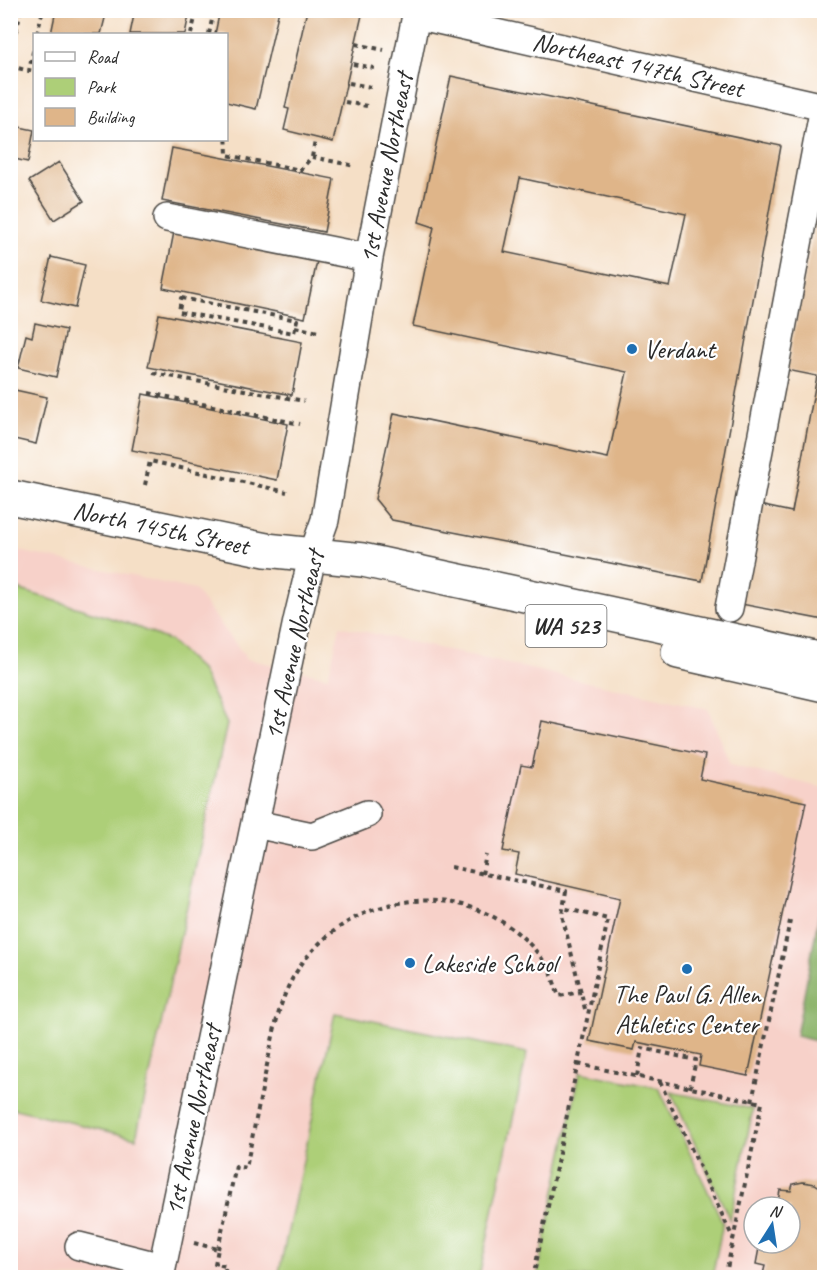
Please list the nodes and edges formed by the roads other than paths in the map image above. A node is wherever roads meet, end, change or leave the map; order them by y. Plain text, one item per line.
1 (416, 13) edge
2 (824, 107) edge
3 (167, 218) dead end
4 (369, 258) junction
5 (10, 496) edge
6 (313, 554) junction
7 (729, 608) dead end
8 (825, 660) edge
9 (825, 686) edge
10 (367, 814) dead end
11 (255, 824) junction
12 (79, 1246) dead end
13 (161, 1272) edge

1 - 2 street, Northeast 147th Street
1 - 4 street, 1st Avenue Northeast
2 - 7 street
3 - 4 street
4 - 6 street, 1st Avenue Northeast
5 - 6 main road, North 145th Street / WA 523
6 - 8 main road, WA 523
6 - 9 main road, WA 523
6 - 11 street, 1st Avenue Northeast
10 - 11 street
11 - 13 street, 1st Avenue Northeast
12 - 13 street

